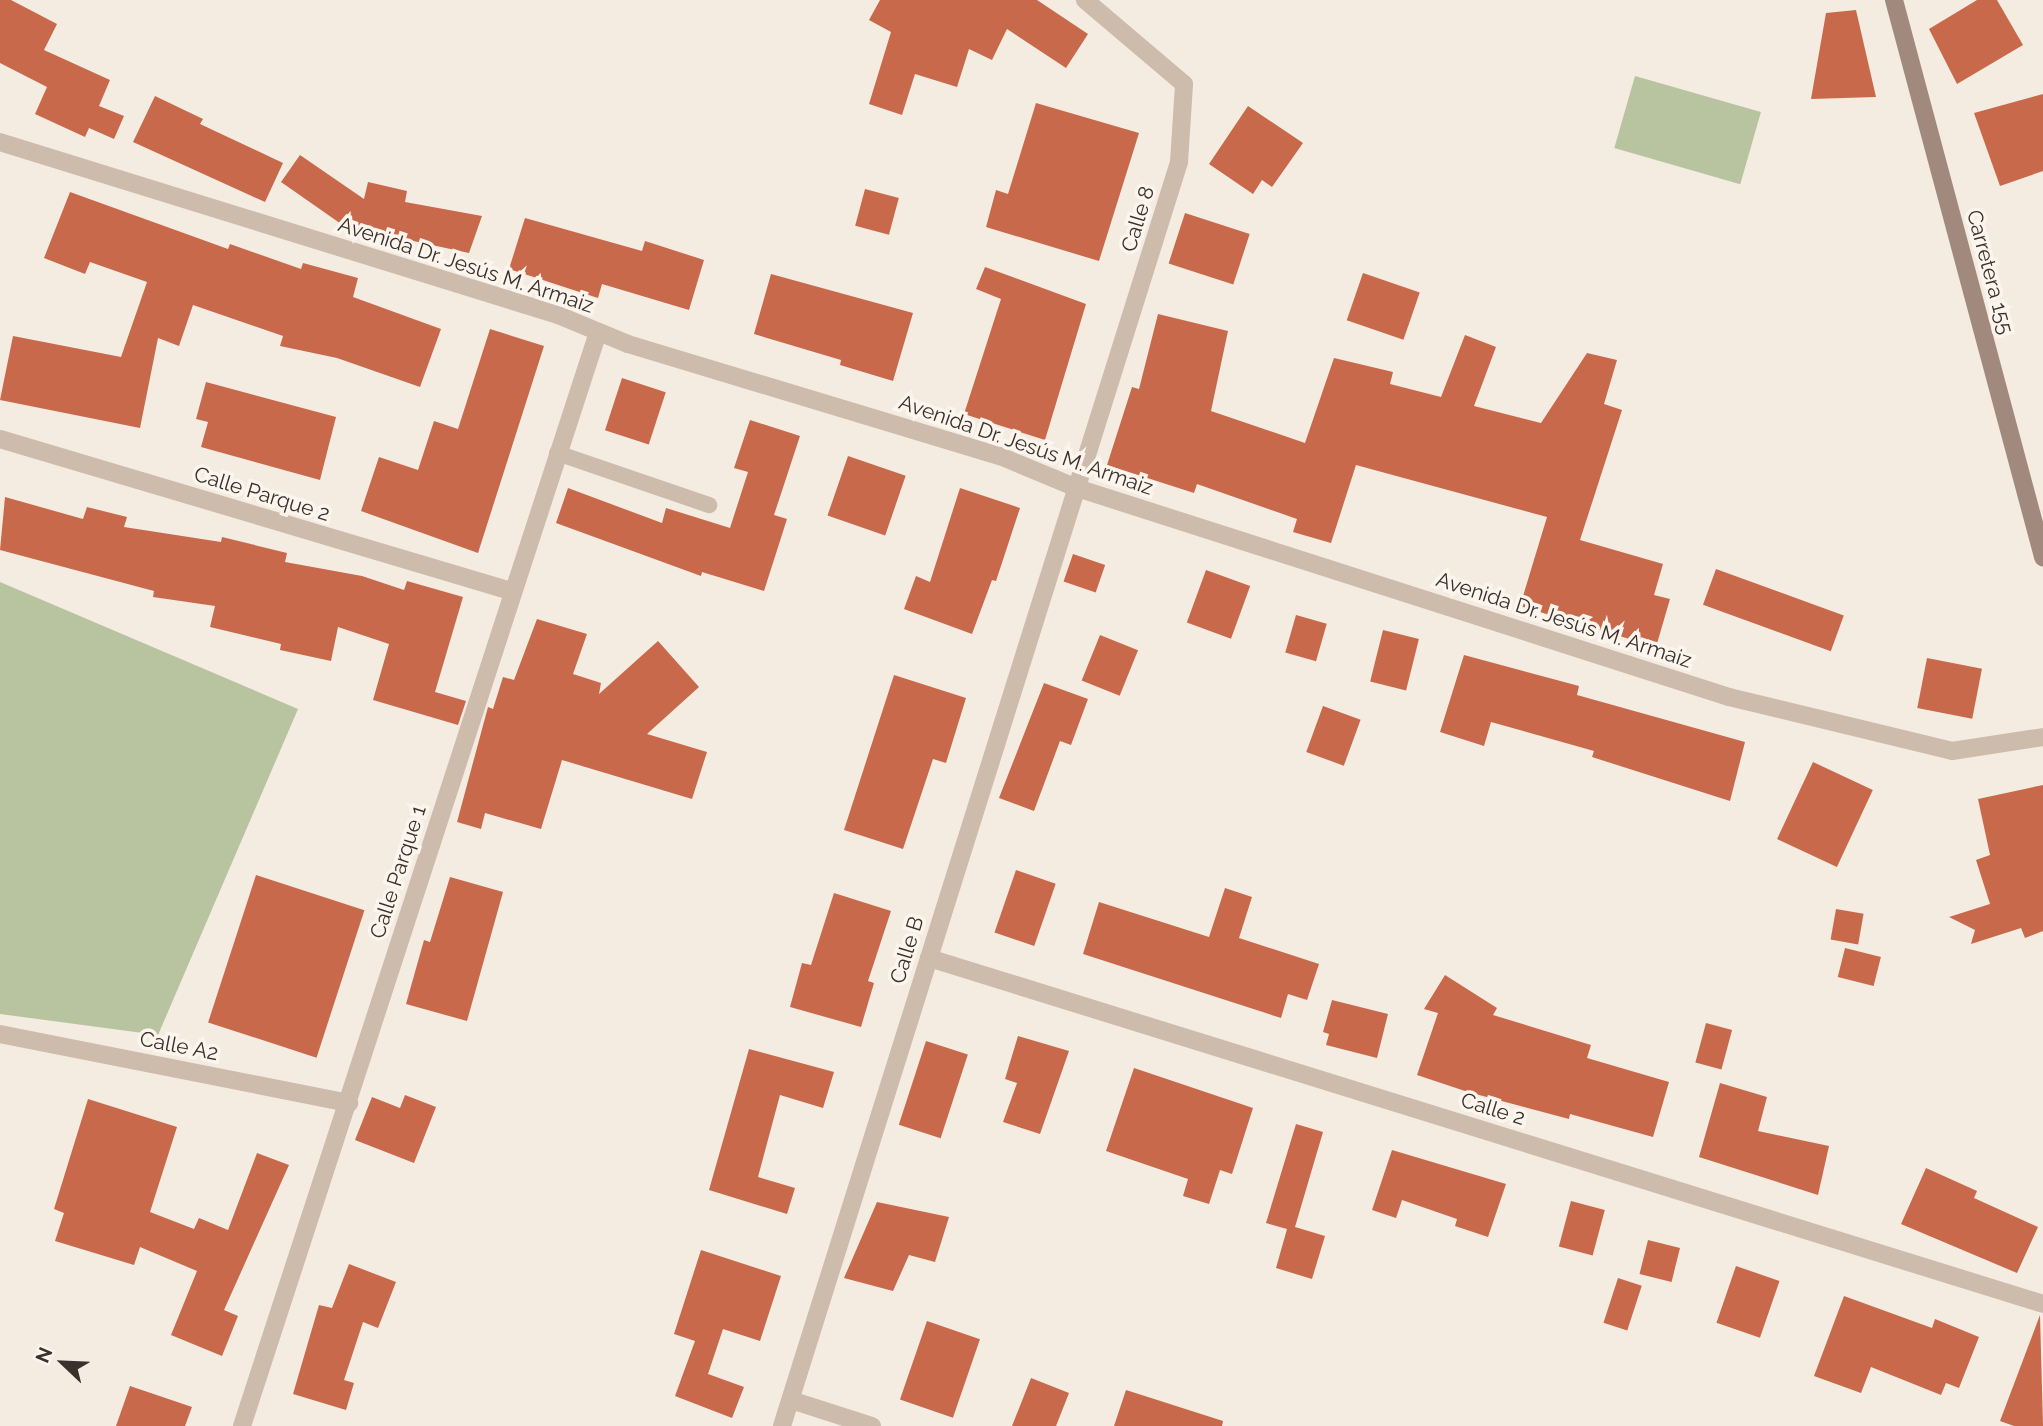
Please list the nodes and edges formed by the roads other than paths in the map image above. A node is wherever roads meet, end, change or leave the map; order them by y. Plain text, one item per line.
1 (1085, 0) edge
2 (1894, 0) edge
3 (0, 142) edge
4 (598, 332) junction
5 (0, 439) edge
6 (557, 453) junction
7 (1077, 488) junction
8 (709, 505) dead end
9 (2043, 557) edge
10 (511, 591) junction
11 (2043, 737) edge
12 (929, 958) junction
13 (0, 1034) edge
14 (349, 1103) junction
15 (2043, 1304) edge
16 (790, 1400) junction
17 (242, 1426) edge
18 (782, 1426) edge
19 (872, 1426) edge

1 - 7 street, Calle 8
2 - 9 street, Carretera 155
3 - 4 street, Avenida Dr. Jesús M. Armaiz
4 - 6 street, Calle Parque 1
4 - 7 street, Avenida Dr. Jesús M. Armaiz
5 - 10 street, Calle Parque 2
6 - 8 lane
6 - 10 street, Calle Parque 1
7 - 11 street, Avenida Dr. Jesús M. Armaiz
7 - 12 street, Calle B
10 - 14 street, Calle Parque 1
12 - 15 street, Calle 2
12 - 16 street, Calle B
13 - 14 street, Calle A2
14 - 17 street, Calle Parque 1
16 - 18 street, Calle B
16 - 19 street

